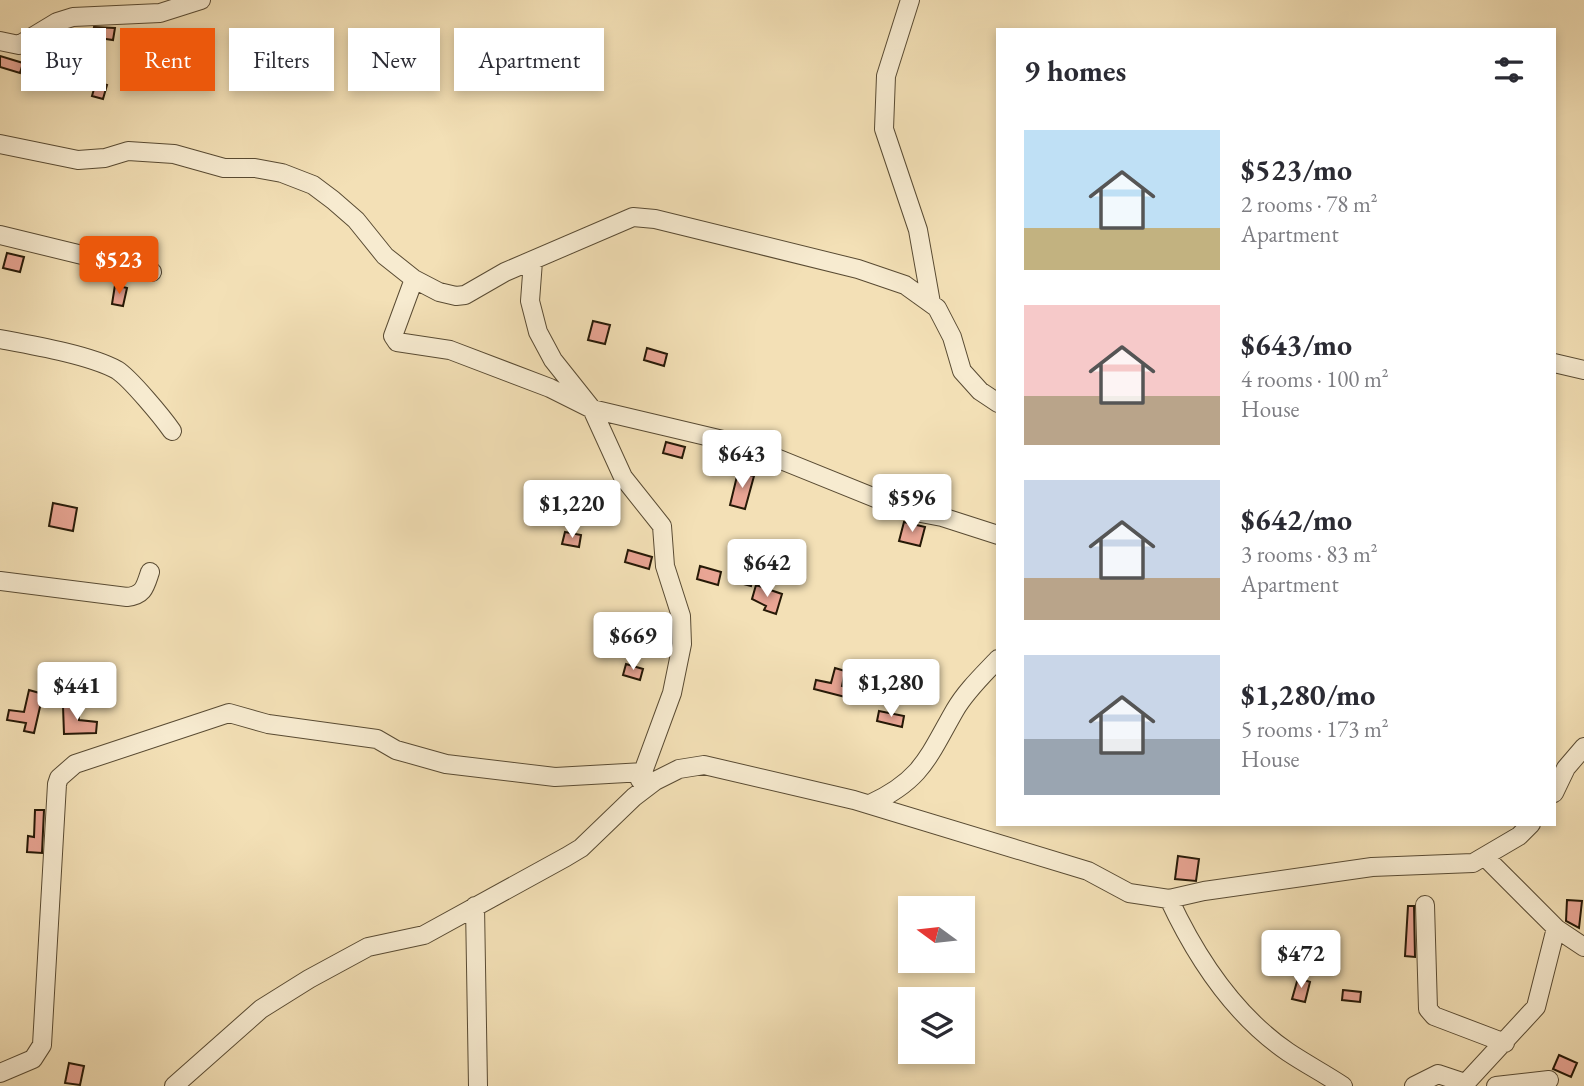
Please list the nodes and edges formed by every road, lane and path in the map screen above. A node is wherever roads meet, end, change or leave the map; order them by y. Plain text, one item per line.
1 (201, 0) edge
2 (910, 0) edge
3 (0, 41) edge
4 (0, 144) edge
5 (0, 235) edge
6 (533, 261) junction
7 (152, 272) dead end
8 (414, 279) junction
9 (931, 303) junction
10 (0, 339) edge
11 (1556, 363) edge
12 (1584, 370) edge
13 (996, 402) edge
14 (592, 409) junction
15 (172, 432) dead end
16 (996, 534) edge
17 (150, 572) dead end
18 (0, 580) edge
19 (996, 661) edge
20 (1584, 747) edge
21 (643, 772) junction
22 (1556, 789) edge
23 (634, 797) junction
24 (870, 804) junction
25 (1528, 826) edge
26 (1485, 857) junction
27 (1169, 899) junction
28 (1425, 905) dead end
29 (475, 906) junction
30 (1556, 928) junction
31 (1581, 940) edge
32 (1505, 1043) junction
33 (0, 1073) edge
34 (1549, 1080) dead end
35 (1464, 1085) edge
36 (174, 1086) edge
37 (478, 1086) edge
38 (1343, 1086) edge
39 (1413, 1086) edge
40 (1496, 1086) edge

1 - 3 street
2 - 9 street
4 - 8 street
5 - 7 street
6 - 8 street
6 - 9 street
6 - 14 street
8 - 14 street
9 - 13 street
10 - 15 street
11 - 12 street
14 - 16 street
14 - 21 street
17 - 18 street
19 - 24 street
20 - 22 street
21 - 23 street
21 - 33 street
23 - 24 street
23 - 29 street
24 - 27 street
25 - 26 street
26 - 27 street
26 - 30 street
27 - 38 street
28 - 32 street
29 - 36 street
29 - 37 street
30 - 31 street
30 - 32 street
32 - 35 street
34 - 40 street
35 - 39 street

